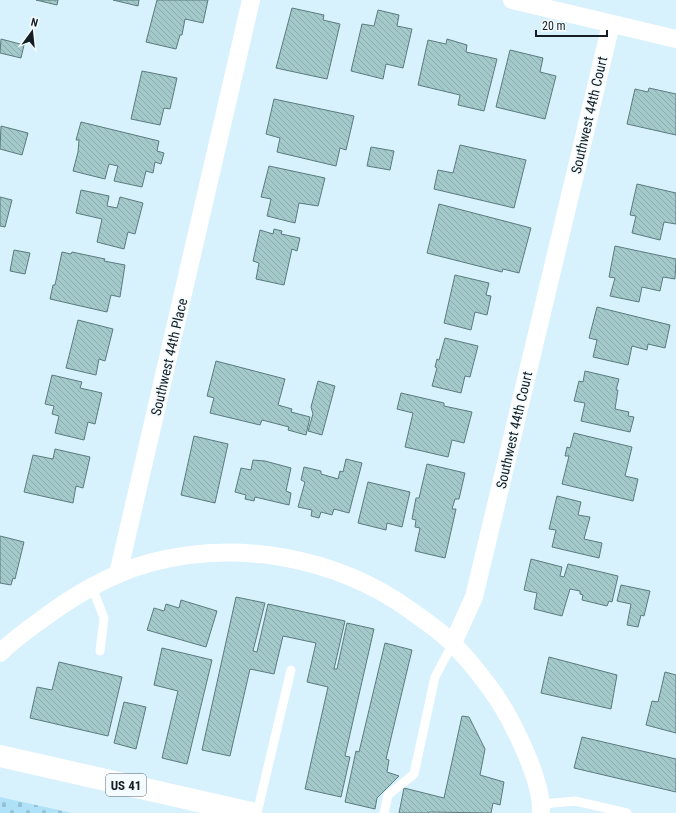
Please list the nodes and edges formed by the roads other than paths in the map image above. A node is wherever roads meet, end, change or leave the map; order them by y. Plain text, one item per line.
1 (251, 0) edge
2 (512, 0) edge
3 (610, 24) junction
4 (676, 39) edge
5 (118, 574) junction
6 (92, 587) junction
7 (453, 643) junction
8 (100, 651) dead end
9 (0, 653) edge
10 (291, 670) dead end
11 (0, 756) edge
12 (542, 809) edge
13 (251, 813) edge
14 (256, 813) edge
15 (384, 813) edge
16 (627, 813) edge

1 - 5 street, Southwest 44th Place
2 - 3 street
3 - 4 street
3 - 7 street, Southwest 44th Court
5 - 6 street
5 - 7 street
6 - 8 lane
6 - 9 street
7 - 12 street
7 - 15 lane
10 - 14 lane
11 - 13 main road, US 41
12 - 16 lane

